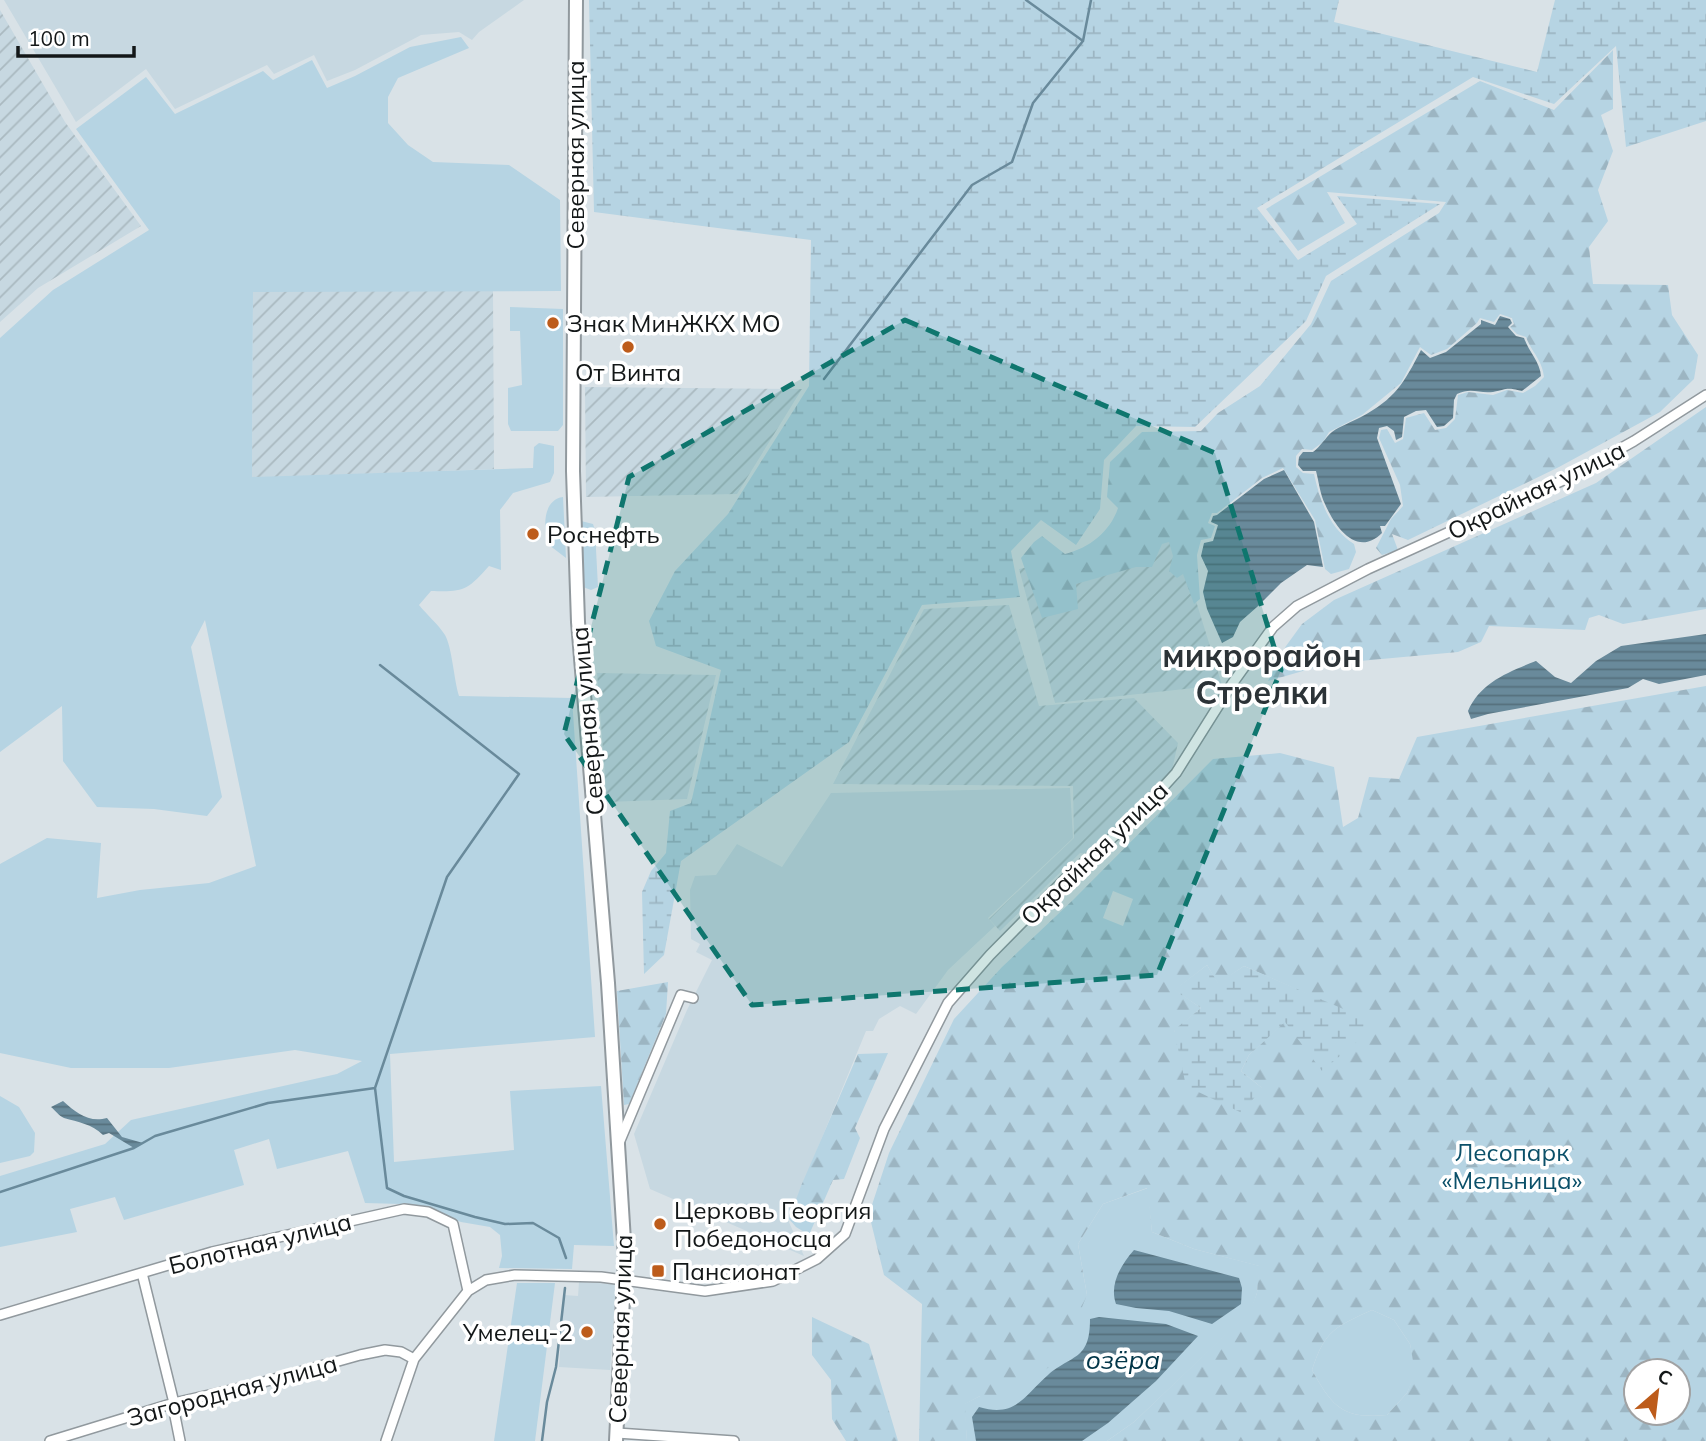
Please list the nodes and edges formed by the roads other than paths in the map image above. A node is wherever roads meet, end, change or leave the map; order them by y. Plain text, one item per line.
1 (576, 0) edge
2 (1706, 396) edge
3 (693, 998) dead end
4 (617, 1148) junction
5 (142, 1273) junction
6 (626, 1280) junction
7 (468, 1291) junction
8 (0, 1315) edge
9 (414, 1359) junction
10 (174, 1403) junction
11 (616, 1437) edge
12 (50, 1441) edge
13 (180, 1441) edge
14 (386, 1441) edge
15 (734, 1441) edge

1 - 4 main road, Северная улица
2 - 6 street, Окрайная улица
3 - 4 street
4 - 6 main road, Северная улица
5 - 7 street, Болотная улица
5 - 8 street, Болотная улица
5 - 10 street
6 - 7 street, Окрайная улица
6 - 11 main road, Северная улица
7 - 9 street
9 - 10 street, Загородная улица
9 - 14 street
10 - 12 street, Загородная улица
10 - 13 street
11 - 15 street

